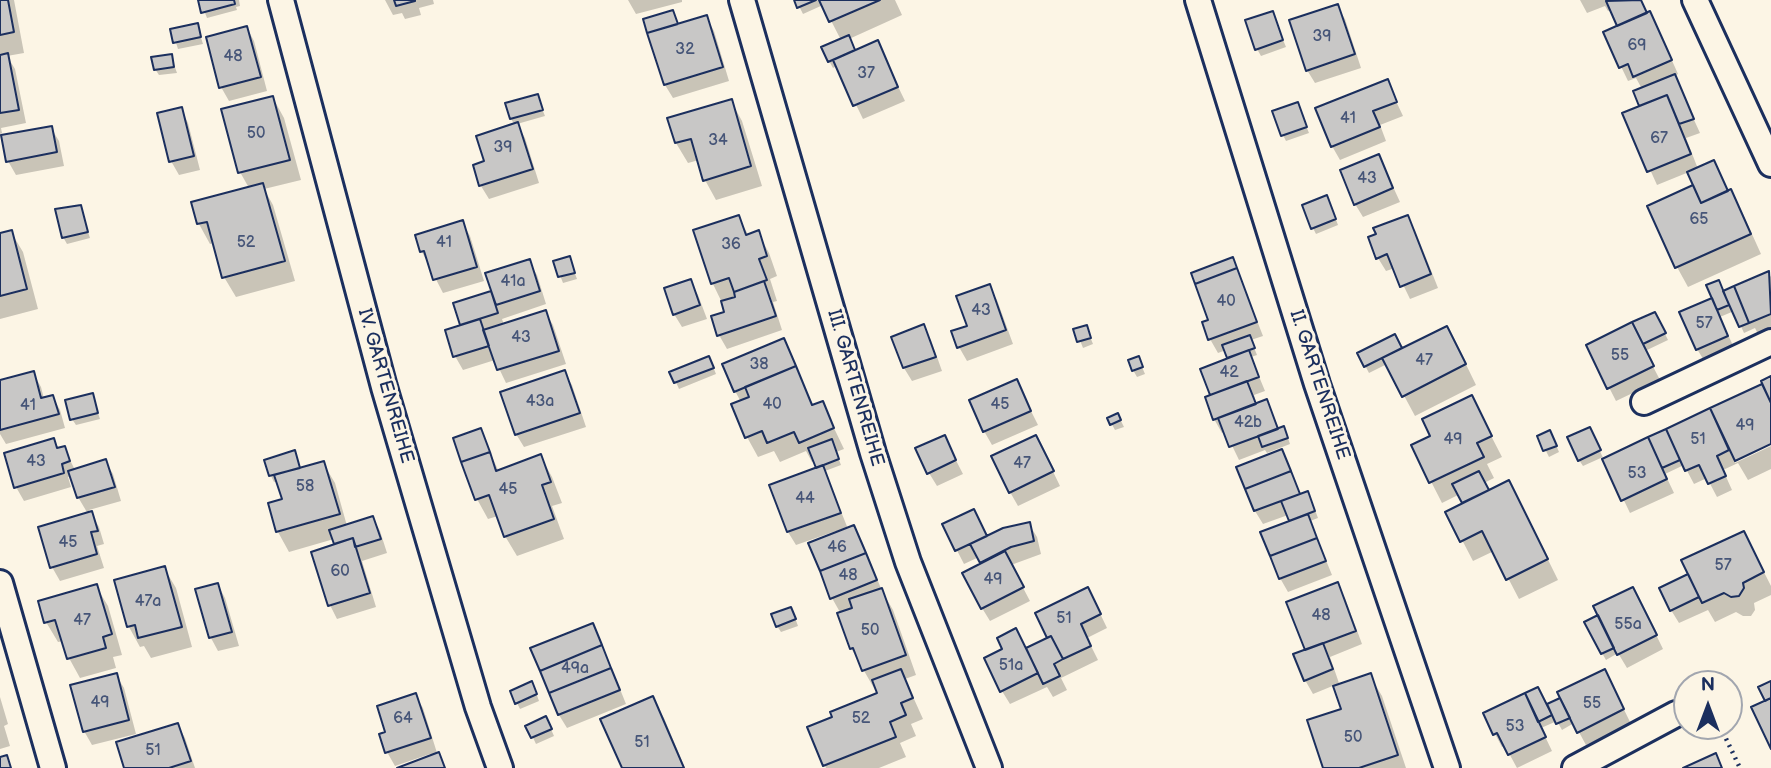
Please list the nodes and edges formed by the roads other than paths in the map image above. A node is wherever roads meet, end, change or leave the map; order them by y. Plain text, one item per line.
1 (281, 0) edge
2 (742, 0) edge
3 (1198, 0) edge
4 (1695, 0) edge
5 (1771, 164) edge
6 (1771, 342) edge
7 (1644, 402) dead end
8 (0, 583) edge
9 (1673, 716) edge
10 (53, 768) edge
11 (500, 768) edge
12 (989, 768) edge
13 (1447, 768) edge
14 (1575, 768) edge

1 - 11 street, IV. GARTENREIHE
2 - 12 street, III. GARTENREIHE
3 - 13 street, II. GARTENREIHE
4 - 5 street
6 - 7 street
8 - 10 street
9 - 14 street

